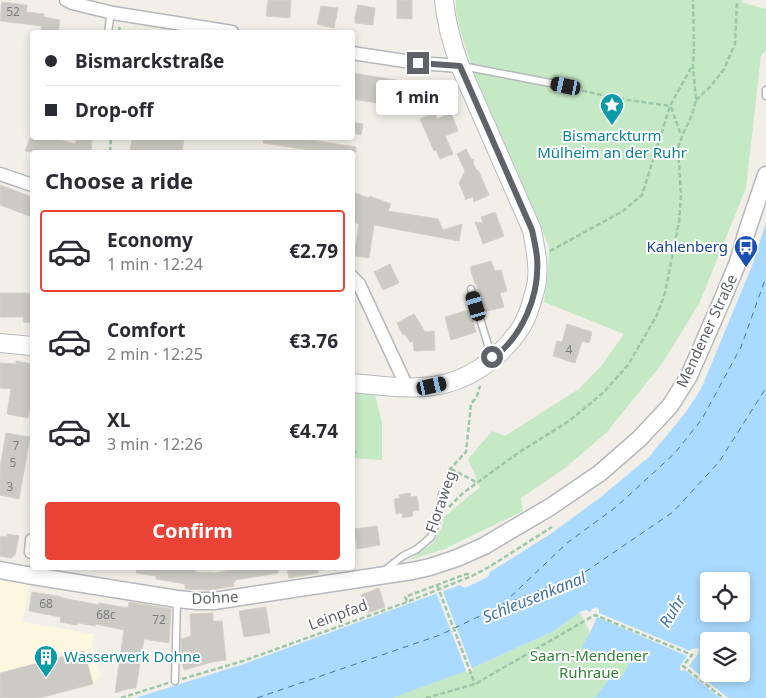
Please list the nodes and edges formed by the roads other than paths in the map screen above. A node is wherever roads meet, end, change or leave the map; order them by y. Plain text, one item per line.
1 (66, 0) edge
2 (444, 0) edge
3 (111, 12) junction
4 (108, 30) edge
5 (220, 30) edge
6 (355, 53) edge
7 (460, 66) junction
8 (566, 86) road end
9 (766, 90) edge
10 (766, 96) edge
11 (0, 174) edge
12 (766, 175) edge
13 (30, 184) edge
14 (355, 280) edge
15 (471, 289) dead end
16 (0, 343) edge
17 (30, 346) edge
18 (492, 359) junction
19 (355, 383) edge
20 (407, 387) junction
21 (442, 494) road end
22 (430, 568) joint
23 (0, 570) edge
24 (376, 577) junction
25 (177, 599) junction
26 (175, 681) road end

1 - 3 street
2 - 7 main road
3 - 4 lane
3 - 5 street
6 - 7 street
7 - 8 lane
7 - 18 main road
9 - 10 lane
11 - 13 street
12 - 22 street, Mendener Straße
14 - 20 street
15 - 18 lane
16 - 17 main road
18 - 20 main road
19 - 20 main road
21 - 24 lane, Floraweg
22 - 24 street, Dohne
23 - 25 street, Dohne
24 - 25 street, Dohne
25 - 26 lane

